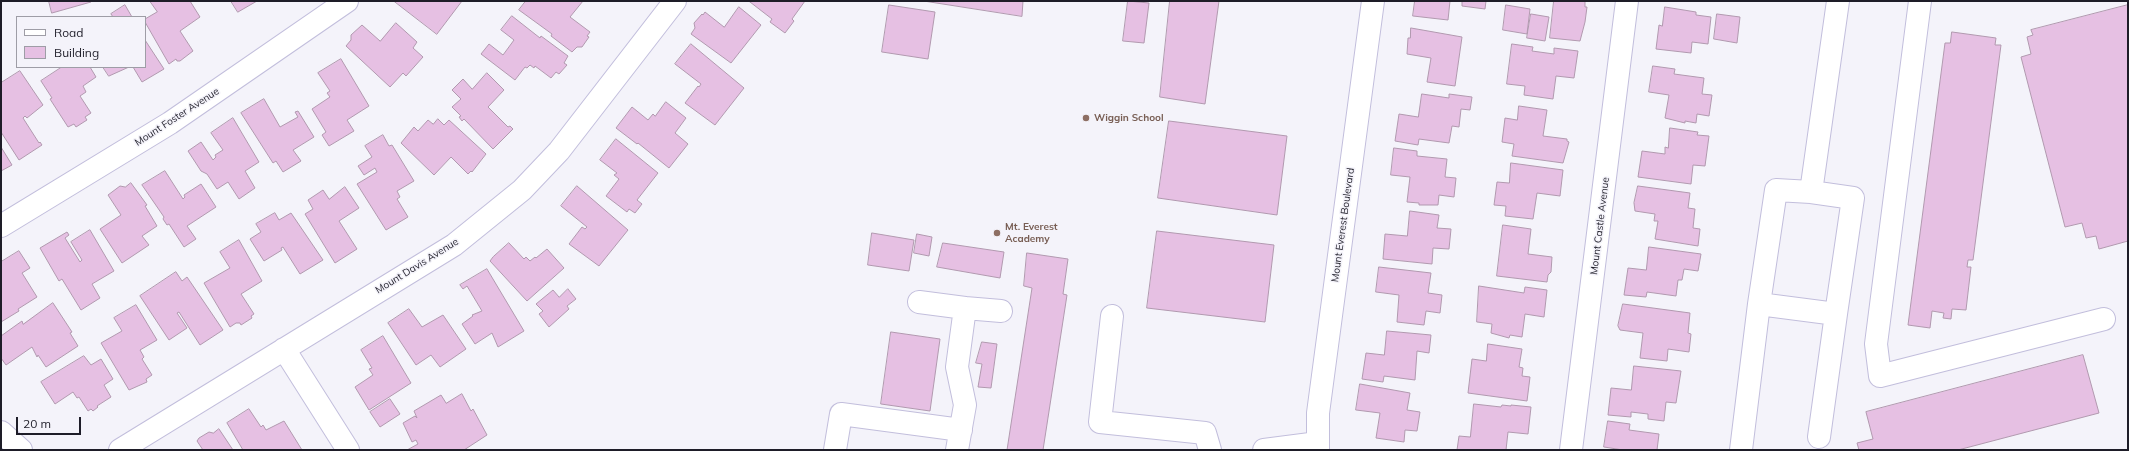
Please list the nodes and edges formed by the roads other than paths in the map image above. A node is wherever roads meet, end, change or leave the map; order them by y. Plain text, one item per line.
1 (347, 1) edge
2 (675, 1) edge
3 (1373, 1) edge
4 (1627, 1) edge
5 (1838, 1) edge
6 (1920, 1) edge
7 (1811, 192) junction
8 (1, 226) edge
9 (919, 302) dead end
10 (1759, 304) junction
11 (965, 308) junction
12 (1001, 311) dead end
13 (1836, 314) junction
14 (1112, 316) dead end
15 (2104, 319) dead end
16 (284, 348) junction
17 (1, 432) edge
18 (1819, 437) dead end
19 (959, 440) edge
20 (1318, 446) edge
21 (21, 450) edge
22 (120, 450) edge
23 (348, 450) edge
24 (836, 450) edge
25 (1210, 450) edge
26 (1264, 450) edge
27 (1572, 450) edge
28 (1741, 450) edge

1 - 8 street, Mount Foster Avenue
2 - 16 street, Mount Davis Avenue
3 - 20 street, Mount Everest Boulevard
4 - 27 street, Mount Castle Avenue
5 - 7 street
6 - 15 street
7 - 10 street
7 - 13 street
9 - 11 street
10 - 13 street
10 - 28 street
11 - 12 street
11 - 19 street
13 - 18 street
14 - 25 street
16 - 22 street, Mount Davis Avenue
16 - 23 street
17 - 21 street
19 - 24 street
20 - 26 street

